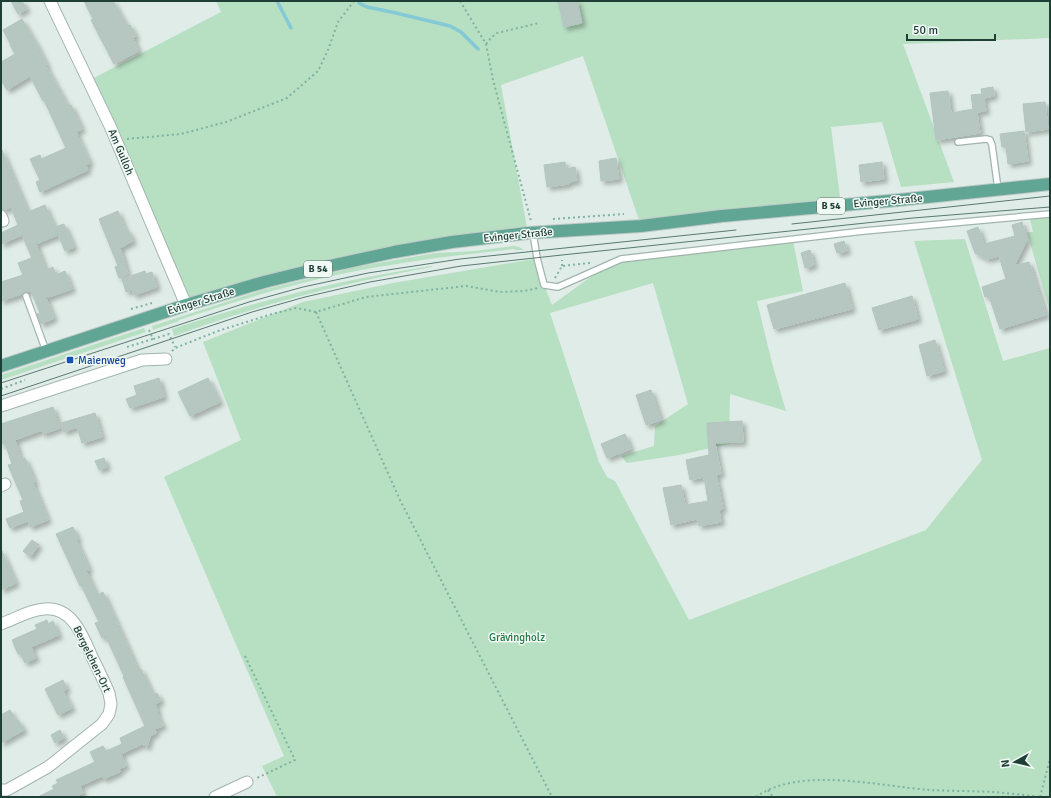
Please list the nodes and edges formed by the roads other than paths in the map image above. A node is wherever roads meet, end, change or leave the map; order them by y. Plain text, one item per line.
1 (50, 1) edge
2 (958, 142) dead end
3 (1050, 184) edge
4 (998, 190) junction
5 (1050, 214) edge
6 (533, 232) junction
7 (26, 296) dead end
8 (186, 305) junction
9 (46, 351) junction
10 (166, 359) road end
11 (1, 366) edge
12 (1, 406) edge
13 (1, 624) edge
14 (247, 782) road end
15 (1, 790) edge
16 (221, 796) edge

1 - 8 street, Am Gulloh
2 - 4 lane
3 - 4 main road, Evinger Straße / B 54
4 - 6 main road, Evinger Straße / B 54
5 - 6 lane
6 - 8 main road, Evinger Straße / B 54
7 - 9 lane
8 - 9 main road, Evinger Straße / B 54
9 - 11 main road, Evinger Straße / B 54
10 - 12 street
13 - 15 street, Bergelchen-Ort
14 - 16 street

